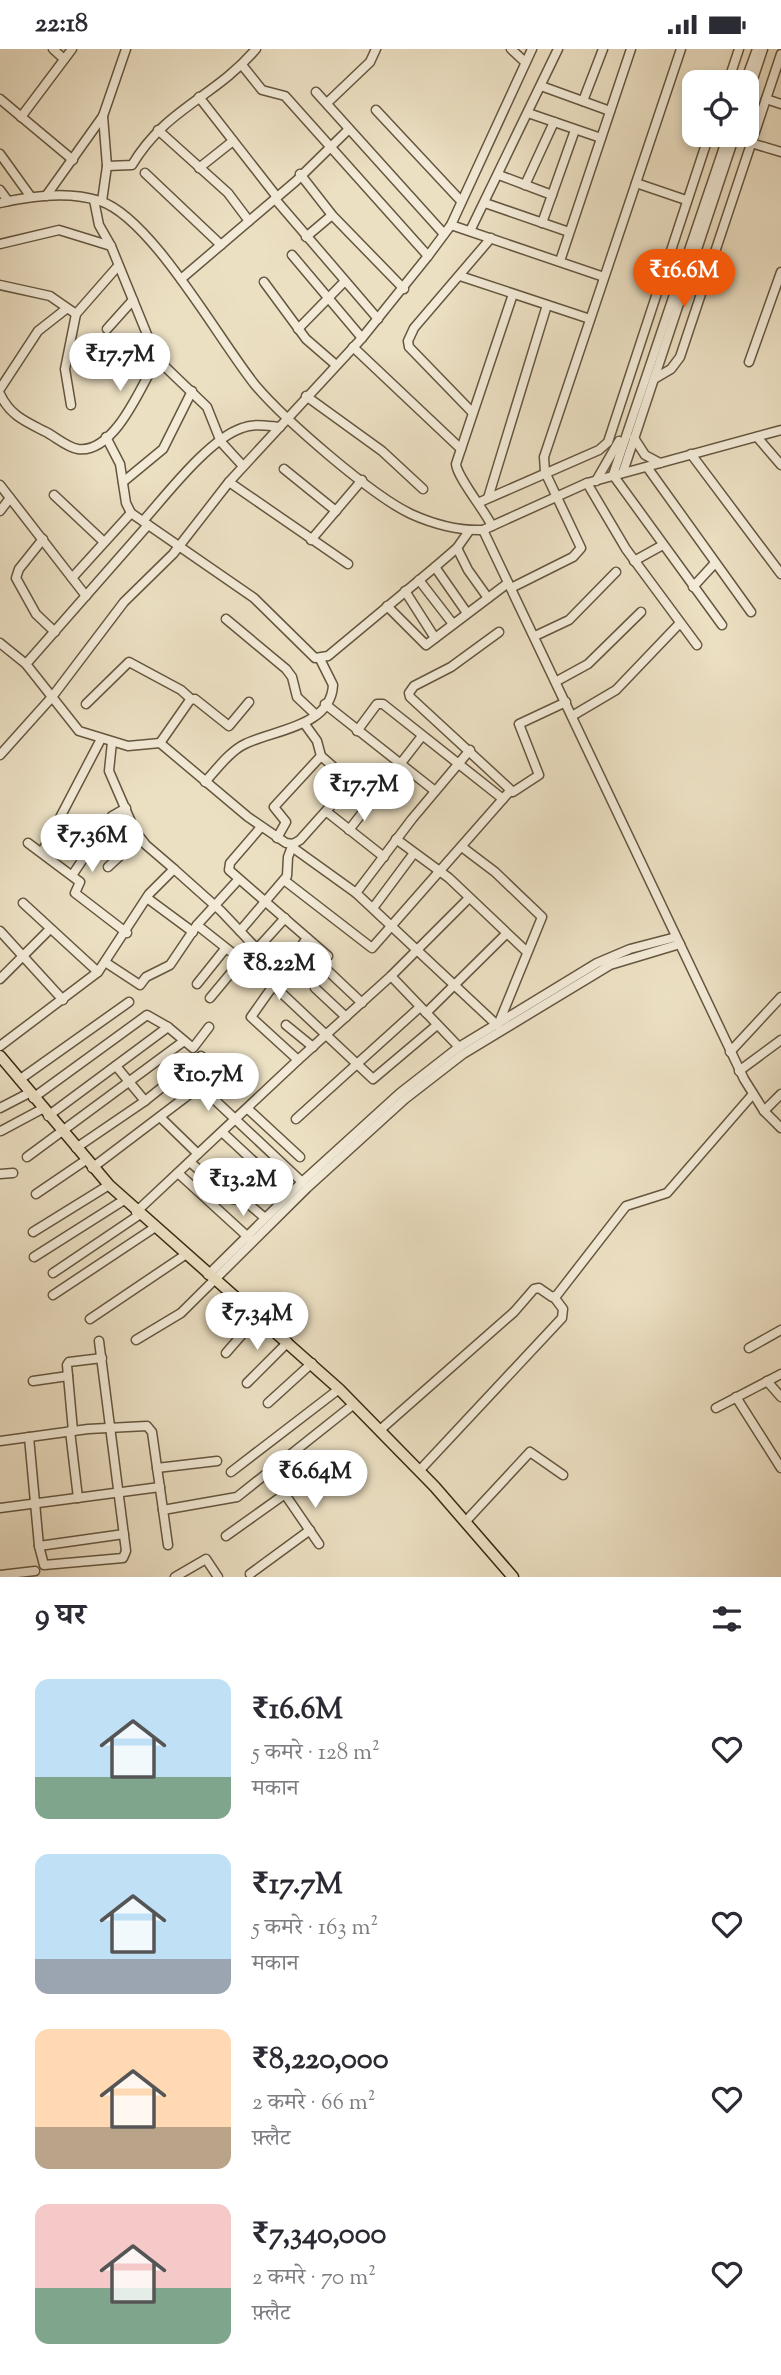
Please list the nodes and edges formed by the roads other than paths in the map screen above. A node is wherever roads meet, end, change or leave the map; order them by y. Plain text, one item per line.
1 (53, 49) edge
2 (72, 49) edge
3 (126, 49) edge
4 (256, 49) edge
5 (376, 49) edge
6 (511, 49) edge
7 (532, 49) edge
8 (558, 49) edge
9 (603, 49) edge
10 (631, 49) edge
11 (681, 49) edge
12 (739, 49) edge
13 (757, 49) edge
14 (763, 49) edge
15 (781, 54) edge
16 (65, 59) junction
17 (525, 62) junction
18 (242, 65) junction
19 (731, 70) edge
20 (749, 70) edge
21 (756, 70) edge
22 (541, 86) junction
23 (316, 92) dead end
24 (199, 97) junction
25 (0, 99) edge
26 (766, 99) junction
27 (583, 101) junction
28 (327, 103) junction
29 (781, 104) edge
30 (376, 110) dead end
31 (610, 111) junction
32 (528, 113) junction
33 (103, 116) junction
34 (21, 117) junction
35 (759, 120) edge
36 (554, 123) junction
37 (349, 129) junction
38 (575, 129) junction
39 (158, 130) junction
40 (601, 138) junction
41 (233, 141) junction
42 (759, 145) edge
43 (705, 147) edge
44 (724, 147) edge
45 (731, 147) edge
46 (750, 147) edge
47 (329, 148) junction
48 (781, 152) edge
49 (0, 154) edge
50 (73, 160) junction
51 (107, 166) junction
52 (199, 168) junction
53 (145, 173) dead end
54 (300, 174) junction
55 (499, 175) junction
56 (635, 183) junction
57 (526, 185) junction
58 (0, 190) edge
59 (552, 195) junction
60 (46, 196) junction
61 (31, 197) junction
62 (276, 198) junction
63 (686, 200) junction
64 (98, 201) junction
65 (461, 201) junction
66 (4, 202) edge
67 (485, 203) junction
68 (332, 215) junction
69 (248, 221) junction
70 (542, 223) junction
71 (451, 225) junction
72 (470, 231) junction
73 (569, 232) junction
74 (444, 234) junction
75 (306, 237) junction
76 (491, 238) junction
77 (0, 244) edge
78 (221, 245) junction
79 (111, 246) junction
80 (292, 255) dead end
81 (428, 256) junction
82 (560, 261) junction
83 (118, 266) junction
84 (781, 272) edge
85 (460, 276) junction
86 (604, 277) junction
87 (181, 279) junction
88 (264, 282) dead end
89 (344, 282) junction
90 (0, 285) edge
91 (404, 289) junction
92 (513, 294) junction
93 (328, 298) junction
94 (133, 300) junction
95 (547, 305) junction
96 (65, 309) junction
97 (76, 314) junction
98 (378, 319) junction
99 (590, 319) junction
100 (107, 329) dead end
101 (298, 329) junction
102 (362, 338) junction
103 (353, 347) junction
104 (157, 359) junction
105 (750, 362) dead end
106 (336, 365) junction
107 (654, 379) junction
108 (0, 391) edge
109 (192, 391) junction
110 (306, 396) junction
111 (71, 405) dead end
112 (472, 412) junction
113 (289, 419) junction
114 (280, 427) junction
115 (628, 428) junction
116 (781, 431) edge
117 (106, 437) junction
118 (757, 437) junction
119 (634, 438) junction
120 (221, 442) junction
121 (461, 449) junction
122 (691, 454) junction
123 (660, 463) junction
124 (781, 465) edge
125 (243, 467) junction
126 (648, 467) junction
127 (284, 469) dead end
128 (623, 472) junction
129 (545, 473) junction
130 (613, 475) junction
131 (362, 480) junction
132 (123, 482) junction
133 (229, 482) junction
134 (592, 482) junction
135 (0, 485) edge
136 (423, 489) dead end
137 (54, 495) dead end
138 (556, 497) junction
139 (10, 498) junction
140 (484, 500) junction
141 (0, 511) edge
142 (336, 511) junction
143 (131, 513) junction
144 (146, 523) junction
145 (492, 526) junction
146 (483, 530) junction
147 (469, 531) junction
148 (43, 539) junction
149 (312, 540) junction
150 (104, 543) junction
151 (661, 546) junction
152 (178, 548) junction
153 (457, 548) junction
154 (634, 561) junction
155 (715, 563) junction
156 (348, 564) dead end
157 (435, 567) junction
158 (616, 572) dead end
159 (781, 574) edge
160 (72, 579) junction
161 (419, 580) junction
162 (510, 585) junction
163 (693, 587) junction
164 (405, 591) junction
165 (86, 596) junction
166 (488, 598) junction
167 (387, 606) junction
168 (641, 612) dead end
169 (751, 612) dead end
170 (467, 613) junction
171 (226, 619) dead end
172 (680, 623) junction
173 (453, 624) junction
174 (722, 625) dead end
175 (55, 632) junction
176 (499, 632) dead end
177 (535, 636) junction
178 (435, 638) junction
179 (0, 643) edge
180 (697, 645) dead end
181 (320, 659) junction
182 (26, 664) junction
183 (556, 681) junction
184 (52, 697) junction
185 (191, 699) junction
186 (249, 702) dead end
187 (566, 702) junction
188 (86, 704) dead end
189 (325, 705) junction
190 (315, 714) junction
191 (572, 716) junction
192 (304, 723) junction
193 (357, 731) junction
194 (422, 736) junction
195 (101, 739) junction
196 (112, 742) junction
197 (160, 743) junction
198 (470, 750) junction
199 (0, 755) edge
200 (321, 756) junction
201 (459, 763) junction
202 (399, 764) junction
203 (205, 782) junction
204 (350, 784) junction
205 (435, 791) junction
206 (510, 791) junction
207 (503, 799) junction
208 (371, 800) junction
209 (126, 809) junction
210 (327, 812) junction
211 (261, 827) junction
212 (349, 830) junction
213 (139, 838) junction
214 (277, 838) junction
215 (396, 839) junction
216 (29, 843) dead end
217 (293, 846) junction
218 (462, 847) junction
219 (42, 852) junction
220 (414, 853) junction
221 (384, 857) junction
222 (108, 867) dead end
223 (174, 869) junction
224 (439, 870) junction
225 (73, 874) junction
226 (238, 880) junction
227 (284, 880) junction
228 (356, 893) junction
229 (147, 898) junction
230 (469, 898) junction
231 (267, 902) junction
232 (23, 903) dead end
233 (214, 905) junction
234 (373, 908) junction
235 (285, 918) junction
236 (393, 926) junction
237 (50, 929) junction
238 (195, 929) junction
239 (0, 931) edge
240 (240, 931) junction
241 (127, 933) junction
242 (506, 933) junction
243 (307, 938) junction
244 (678, 940) junction
245 (225, 949) junction
246 (419, 949) junction
247 (527, 952) junction
248 (23, 956) junction
249 (328, 956) dead end
250 (105, 962) junction
251 (240, 962) junction
252 (327, 970) dead end
253 (98, 972) junction
254 (391, 977) junction
255 (0, 979) edge
256 (197, 983) dead end
257 (456, 984) junction
258 (273, 985) junction
259 (315, 988) dead end
260 (210, 997) dead end
261 (781, 997) edge
262 (63, 1000) junction
263 (129, 1002) dead end
264 (362, 1003) junction
265 (423, 1010) junction
266 (346, 1017) junction
267 (286, 1025) dead end
268 (437, 1025) junction
269 (498, 1025) junction
270 (168, 1027) junction
271 (209, 1027) dead end
272 (327, 1034) junction
273 (781, 1040) edge
274 (184, 1041) junction
275 (0, 1046) edge
276 (313, 1047) junction
277 (458, 1047) junction
278 (730, 1052) junction
279 (201, 1056) dead end
280 (1, 1059) edge
281 (298, 1060) junction
282 (359, 1064) junction
283 (116, 1066) junction
284 (740, 1071) junction
285 (216, 1074) dead end
286 (19, 1080) junction
287 (131, 1083) junction
288 (201, 1087) junction
289 (752, 1094) junction
290 (781, 1094) edge
291 (31, 1095) junction
292 (145, 1101) junction
293 (0, 1108) edge
294 (248, 1109) junction
295 (764, 1111) junction
296 (45, 1112) junction
297 (160, 1117) junction
298 (296, 1119) dead end
299 (235, 1120) junction
300 (781, 1128) edge
301 (1, 1131) edge
302 (222, 1132) junction
303 (62, 1133) junction
304 (76, 1148) junction
305 (198, 1154) junction
306 (27, 1157) dead end
307 (300, 1157) dead end
308 (190, 1162) junction
309 (89, 1164) junction
310 (178, 1173) junction
311 (0, 1174) edge
312 (13, 1174) dead end
313 (302, 1182) junction
314 (109, 1185) junction
315 (36, 1194) dead end
316 (289, 1194) junction
317 (124, 1200) junction
318 (138, 1214) junction
319 (265, 1218) junction
320 (154, 1228) junction
321 (33, 1232) dead end
322 (248, 1237) junction
323 (185, 1255) junction
324 (34, 1257) dead end
325 (53, 1273) dead end
326 (212, 1278) junction
327 (53, 1295) dead end
328 (554, 1297) junction
329 (258, 1316) junction
330 (90, 1319) dead end
331 (781, 1330) edge
332 (136, 1340) dead end
333 (99, 1341) dead end
334 (288, 1342) junction
335 (749, 1348) dead end
336 (226, 1353) dead end
337 (102, 1358) junction
338 (312, 1363) junction
339 (781, 1374) edge
340 (68, 1376) junction
341 (33, 1381) dead end
342 (767, 1381) junction
343 (247, 1383) dead end
344 (339, 1389) junction
345 (736, 1397) junction
346 (781, 1397) edge
347 (268, 1403) dead end
348 (354, 1404) junction
349 (716, 1408) dead end
350 (111, 1427) junction
351 (380, 1430) junction
352 (72, 1431) junction
353 (29, 1437) junction
354 (0, 1441) edge
355 (217, 1461) dead end
356 (157, 1468) junction
357 (781, 1468) edge
358 (269, 1471) junction
359 (419, 1471) junction
360 (231, 1472) dead end
361 (563, 1475) dead end
362 (160, 1487) junction
363 (118, 1494) junction
364 (285, 1494) junction
365 (78, 1497) junction
366 (34, 1503) junction
367 (0, 1508) edge
368 (163, 1510) junction
369 (466, 1521) junction
370 (310, 1530) junction
371 (124, 1534) junction
372 (226, 1536) dead end
373 (319, 1544) dead end
374 (168, 1545) dead end
375 (38, 1546) junction
376 (35, 1571) dead end
377 (0, 1575) edge
378 (249, 1576) edge
379 (174, 1577) edge
380 (218, 1577) edge
381 (513, 1577) edge

1 - 16 street
2 - 16 street
3 - 33 street
4 - 18 street
5 - 28 street
6 - 17 street
7 - 17 street
8 - 22 street
9 - 27 street
10 - 31 street
11 - 56 street
12 - 19 street
13 - 20 street
14 - 21 street
15 - 26 street
16 - 34 street
17 - 65 street
18 - 24 street
18 - 47 street
22 - 27 street
22 - 32 street
23 - 28 street
24 - 39 street
24 - 41 street
25 - 34 street
26 - 29 street
26 - 35 street
27 - 31 street
28 - 37 street
30 - 65 street
31 - 40 street
32 - 36 street
32 - 55 street
33 - 50 street
33 - 51 street
34 - 50 street
36 - 38 street
36 - 57 street
37 - 47 street
37 - 74 street
38 - 40 street
38 - 59 street
39 - 51 street
39 - 52 street
40 - 73 street
41 - 52 street
41 - 62 street
42 - 48 street
43 - 63 street
44 - 115 street
45 - 107 street
46 - 107 street
47 - 54 street
47 - 81 street
49 - 61 street
50 - 60 street
51 - 64 street
52 - 69 street
53 - 78 street
54 - 62 street
54 - 68 street
55 - 57 street
55 - 67 street
56 - 63 street
56 - 86 street
57 - 59 street
58 - 66 street
59 - 70 street
60 - 61 street
60 - 64 street
61 - 66 street
62 - 69 street
62 - 75 street
63 - 129 street
64 - 79 street
64 - 87 street
65 - 71 street
67 - 70 street
67 - 72 street
68 - 75 street
68 - 91 street
69 - 78 street
70 - 73 street
71 - 72 street
71 - 74 street
72 - 76 street
73 - 82 street
74 - 81 street
75 - 89 street
76 - 82 street
76 - 85 street
77 - 79 street
78 - 87 street
79 - 83 street
80 - 93 street
81 - 91 street
82 - 86 street
83 - 94 street
83 - 97 street
84 - 105 street
85 - 92 street
85 - 112 street
86 - 99 street
87 - 113 street
88 - 101 street
89 - 93 street
89 - 98 street
90 - 96 street
91 - 98 street
92 - 95 street
92 - 112 street
93 - 101 street
93 - 102 street
94 - 100 street
94 - 104 street
95 - 99 street
95 - 140 street
96 - 97 street
96 - 108 street
97 - 111 street
98 - 102 street
99 - 129 street
101 - 106 street
102 - 103 street
103 - 106 street
103 - 121 street
104 - 109 street
104 - 117 street
106 - 110 street
107 - 119 street
108 - 117 street
109 - 120 street
109 - 132 street
110 - 113 street
110 - 136 street
112 - 121 street
113 - 114 street
113 - 131 street
114 - 120 street
114 - 125 street
115 - 130 street
115 - 134 street
116 - 118 street
117 - 132 street
118 - 122 street
118 - 124 street
119 - 123 street
119 - 128 street
120 - 125 street
120 - 144 street
121 - 140 street
122 - 123 street
122 - 159 street
123 - 126 street
125 - 133 street
126 - 128 street
126 - 155 street
127 - 142 street
128 - 130 street
129 - 138 street
129 - 140 street
130 - 134 street
130 - 151 street
131 - 142 street
131 - 147 street
132 - 143 street
133 - 149 street
133 - 152 street
134 - 138 street
134 - 154 street
135 - 139 street
137 - 150 street
138 - 145 street
138 - 162 street
139 - 141 street
139 - 148 street
140 - 145 street
142 - 149 street
143 - 144 street
143 - 150 street
144 - 152 street
144 - 165 street
145 - 146 street
146 - 147 street
146 - 162 street
147 - 153 street
148 - 160 street
148 - 175 street
149 - 156 street
150 - 160 street
151 - 154 street
151 - 163 street
152 - 181 street
152 - 184 street
153 - 157 street
153 - 166 street
154 - 172 street
155 - 163 street
155 - 169 street
157 - 161 street
157 - 170 street
158 - 177 street
160 - 165 street
161 - 164 street
161 - 173 street
162 - 166 street
162 - 177 street
163 - 174 street
164 - 167 street
164 - 178 street
165 - 175 street
166 - 170 street
167 - 178 street
167 - 181 street
168 - 183 street
170 - 173 street
171 - 190 street
172 - 180 street
172 - 191 street
173 - 178 street
175 - 182 street
176 - 198 street
177 - 183 street
179 - 182 street
181 - 189 street
182 - 184 street
183 - 187 street
184 - 195 street
184 - 199 street
185 - 186 street
185 - 188 street
185 - 197 street
187 - 191 street
187 - 206 street
189 - 190 street
189 - 193 street
190 - 192 street
191 - 244 street
192 - 200 street
192 - 203 street
193 - 194 street
193 - 202 street
194 - 201 street
194 - 202 street
195 - 196 street
195 - 219 street
196 - 197 street
196 - 209 street
197 - 203 street
198 - 201 street
198 - 206 street
200 - 204 street
200 - 214 street
201 - 205 street
201 - 207 street
202 - 205 street
202 - 208 street
203 - 211 street
204 - 208 street
204 - 210 street
205 - 215 street
206 - 207 street
207 - 218 street
208 - 212 street
209 - 213 street
209 - 225 street
210 - 212 street
210 - 217 street
211 - 214 street
211 - 226 street
212 - 221 street
213 - 222 street
213 - 223 street
214 - 217 street
215 - 220 street
215 - 221 street
216 - 219 street
217 - 227 street
217 - 228 street
218 - 224 street
218 - 247 street
219 - 225 street
220 - 224 street
220 - 234 street
221 - 228 street
223 - 229 street
223 - 233 street
224 - 230 street
224 - 236 street
225 - 241 street
226 - 231 street
226 - 233 street
227 - 231 street
227 - 236 street
228 - 234 street
229 - 238 street
229 - 241 street
230 - 242 street
230 - 246 street
231 - 235 street
231 - 240 street
232 - 237 street
233 - 238 street
233 - 240 street
234 - 236 street
235 - 240 street
235 - 243 street
236 - 246 street
237 - 248 street
237 - 253 street
238 - 245 street
238 - 250 street
239 - 248 street
241 - 250 street
242 - 247 street
242 - 257 street
243 - 249 street
243 - 258 street
244 - 269 street
244 - 278 street
245 - 251 street
245 - 256 street
246 - 254 street
246 - 257 street
247 - 269 street
248 - 255 street
248 - 262 street
250 - 253 street
251 - 258 street
251 - 260 street
252 - 264 street
253 - 262 street
254 - 264 street
254 - 265 street
257 - 265 street
257 - 269 street
258 - 272 street
258 - 281 street
259 - 266 street
261 - 278 street
262 - 275 street
263 - 286 street
264 - 266 street
265 - 268 street
265 - 282 street
266 - 272 street
267 - 276 street
268 - 277 street
268 - 282 street
269 - 277 street
269 - 326 street
270 - 274 street
270 - 283 street
270 - 291 street
271 - 274 street
272 - 276 street
272 - 282 street
273 - 284 street
274 - 287 street
276 - 281 street
277 - 313 street
278 - 284 street
279 - 292 street
280 - 286 main road
281 - 294 street
282 - 298 street
283 - 287 street
283 - 296 street
284 - 289 street
285 - 288 street
286 - 291 main road
287 - 292 street
287 - 303 street
288 - 297 street
288 - 299 street
289 - 295 street
289 - 328 street
290 - 295 street
291 - 293 street
291 - 296 main road
292 - 304 street
294 - 299 street
294 - 307 street
295 - 300 street
296 - 301 street
296 - 303 main road
297 - 305 street
297 - 309 street
299 - 302 street
299 - 313 street
302 - 305 street
302 - 316 street
303 - 304 main road
303 - 306 street
304 - 309 main road
305 - 308 street
308 - 310 street
308 - 319 street
309 - 314 main road
309 - 315 street
310 - 318 street
310 - 322 street
311 - 312 street
313 - 316 street
314 - 317 main road
314 - 321 street
316 - 319 street
317 - 318 main road
317 - 324 street
318 - 320 main road
318 - 325 street
319 - 322 street
320 - 323 main road
320 - 327 street
322 - 326 street
323 - 326 main road
323 - 330 street
326 - 329 main road
326 - 332 street
328 - 351 street
328 - 359 street
329 - 334 main road
329 - 336 street
331 - 335 street
333 - 337 street
334 - 338 main road
334 - 343 street
337 - 340 street
337 - 350 street
338 - 344 main road
338 - 347 street
339 - 342 street
340 - 341 street
340 - 352 street
342 - 345 street
342 - 346 street
344 - 348 main road
344 - 360 street
345 - 349 street
345 - 357 street
348 - 351 main road
348 - 358 street
350 - 352 street
350 - 356 street
350 - 363 street
351 - 359 main road
352 - 353 street
352 - 365 street
353 - 354 street
353 - 366 street
355 - 356 street
356 - 362 street
358 - 364 street
358 - 368 street
359 - 369 main road
361 - 369 street
362 - 363 street
362 - 368 street
363 - 365 street
363 - 371 street
364 - 370 street
364 - 372 street
365 - 366 street
366 - 367 street
366 - 375 street
368 - 374 street
369 - 381 main road
370 - 373 street
370 - 378 street
371 - 375 street
371 - 375 street
376 - 377 street
379 - 380 street

